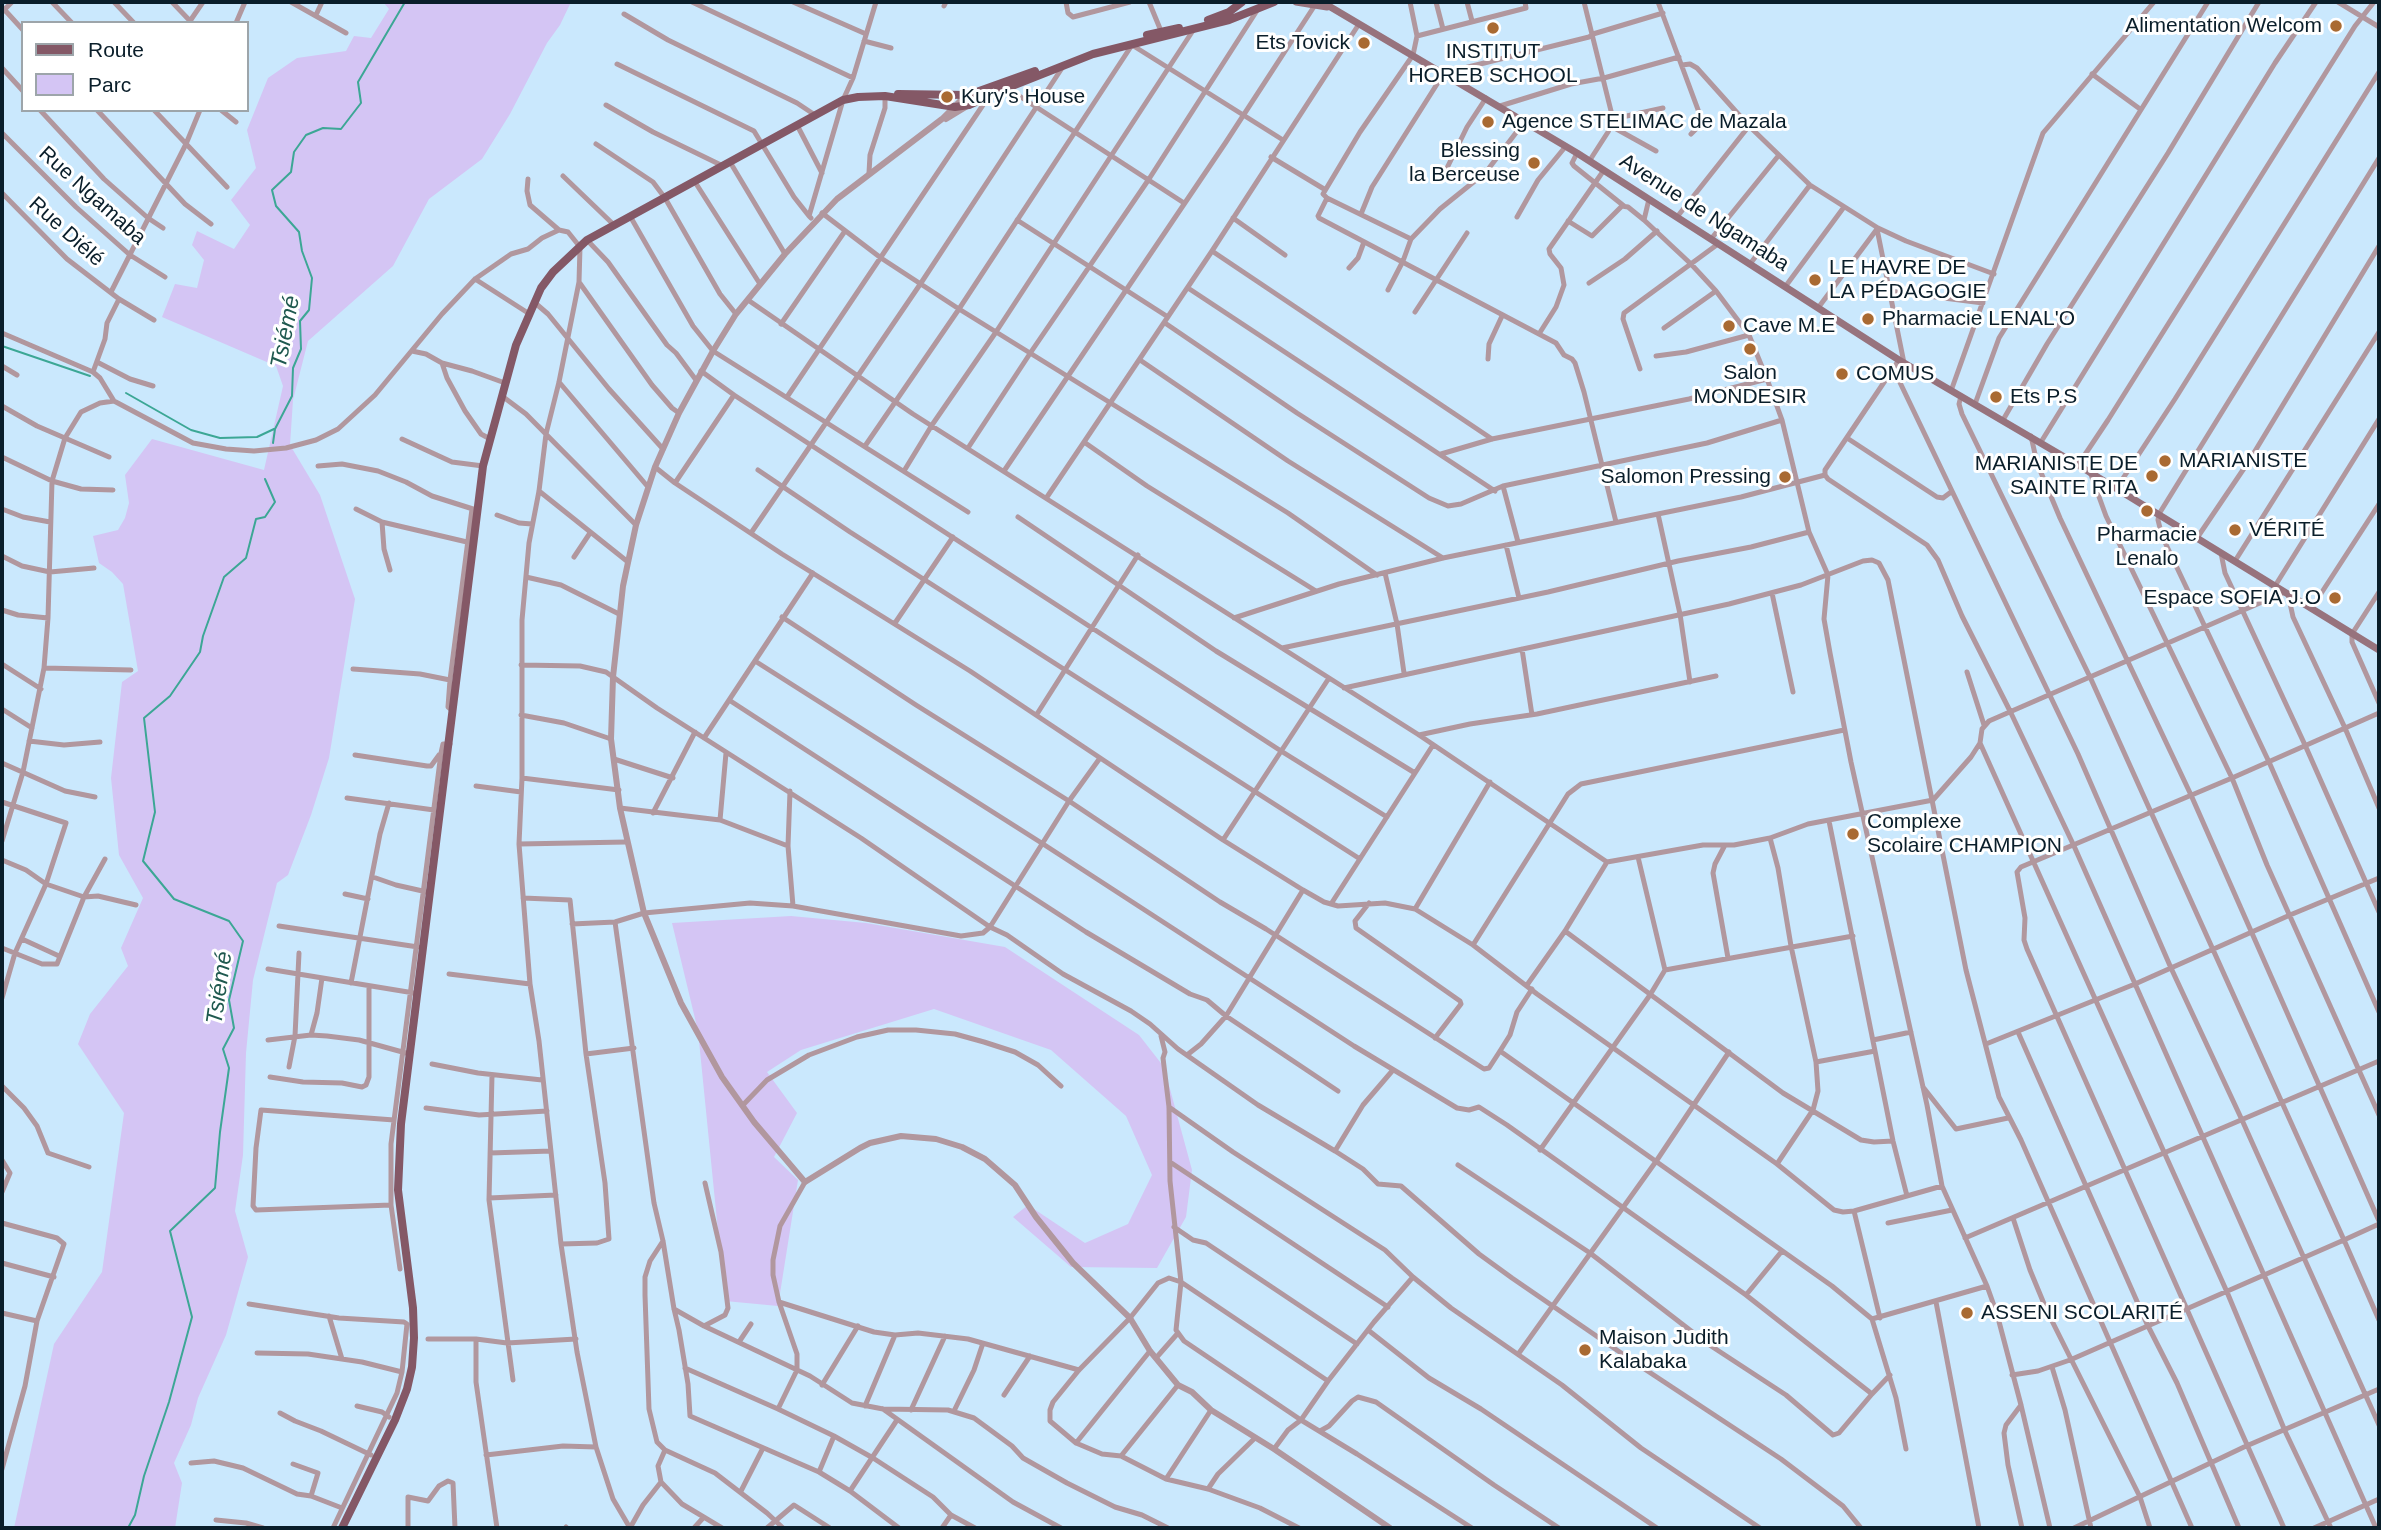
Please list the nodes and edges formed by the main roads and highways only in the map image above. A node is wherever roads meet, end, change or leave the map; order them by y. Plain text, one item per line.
1 (1242, 2) edge
2 (1273, 2) edge
3 (1296, 2) edge
4 (1321, 4) edge
5 (885, 96) junction
6 (2379, 650) edge
7 (342, 1528) edge

1 - 5 main road
2 - 5 main road
3 - 4 main road, Avenue de Ngamaba
4 - 6 main road, Avenue de Ngamaba
5 - 7 main road

